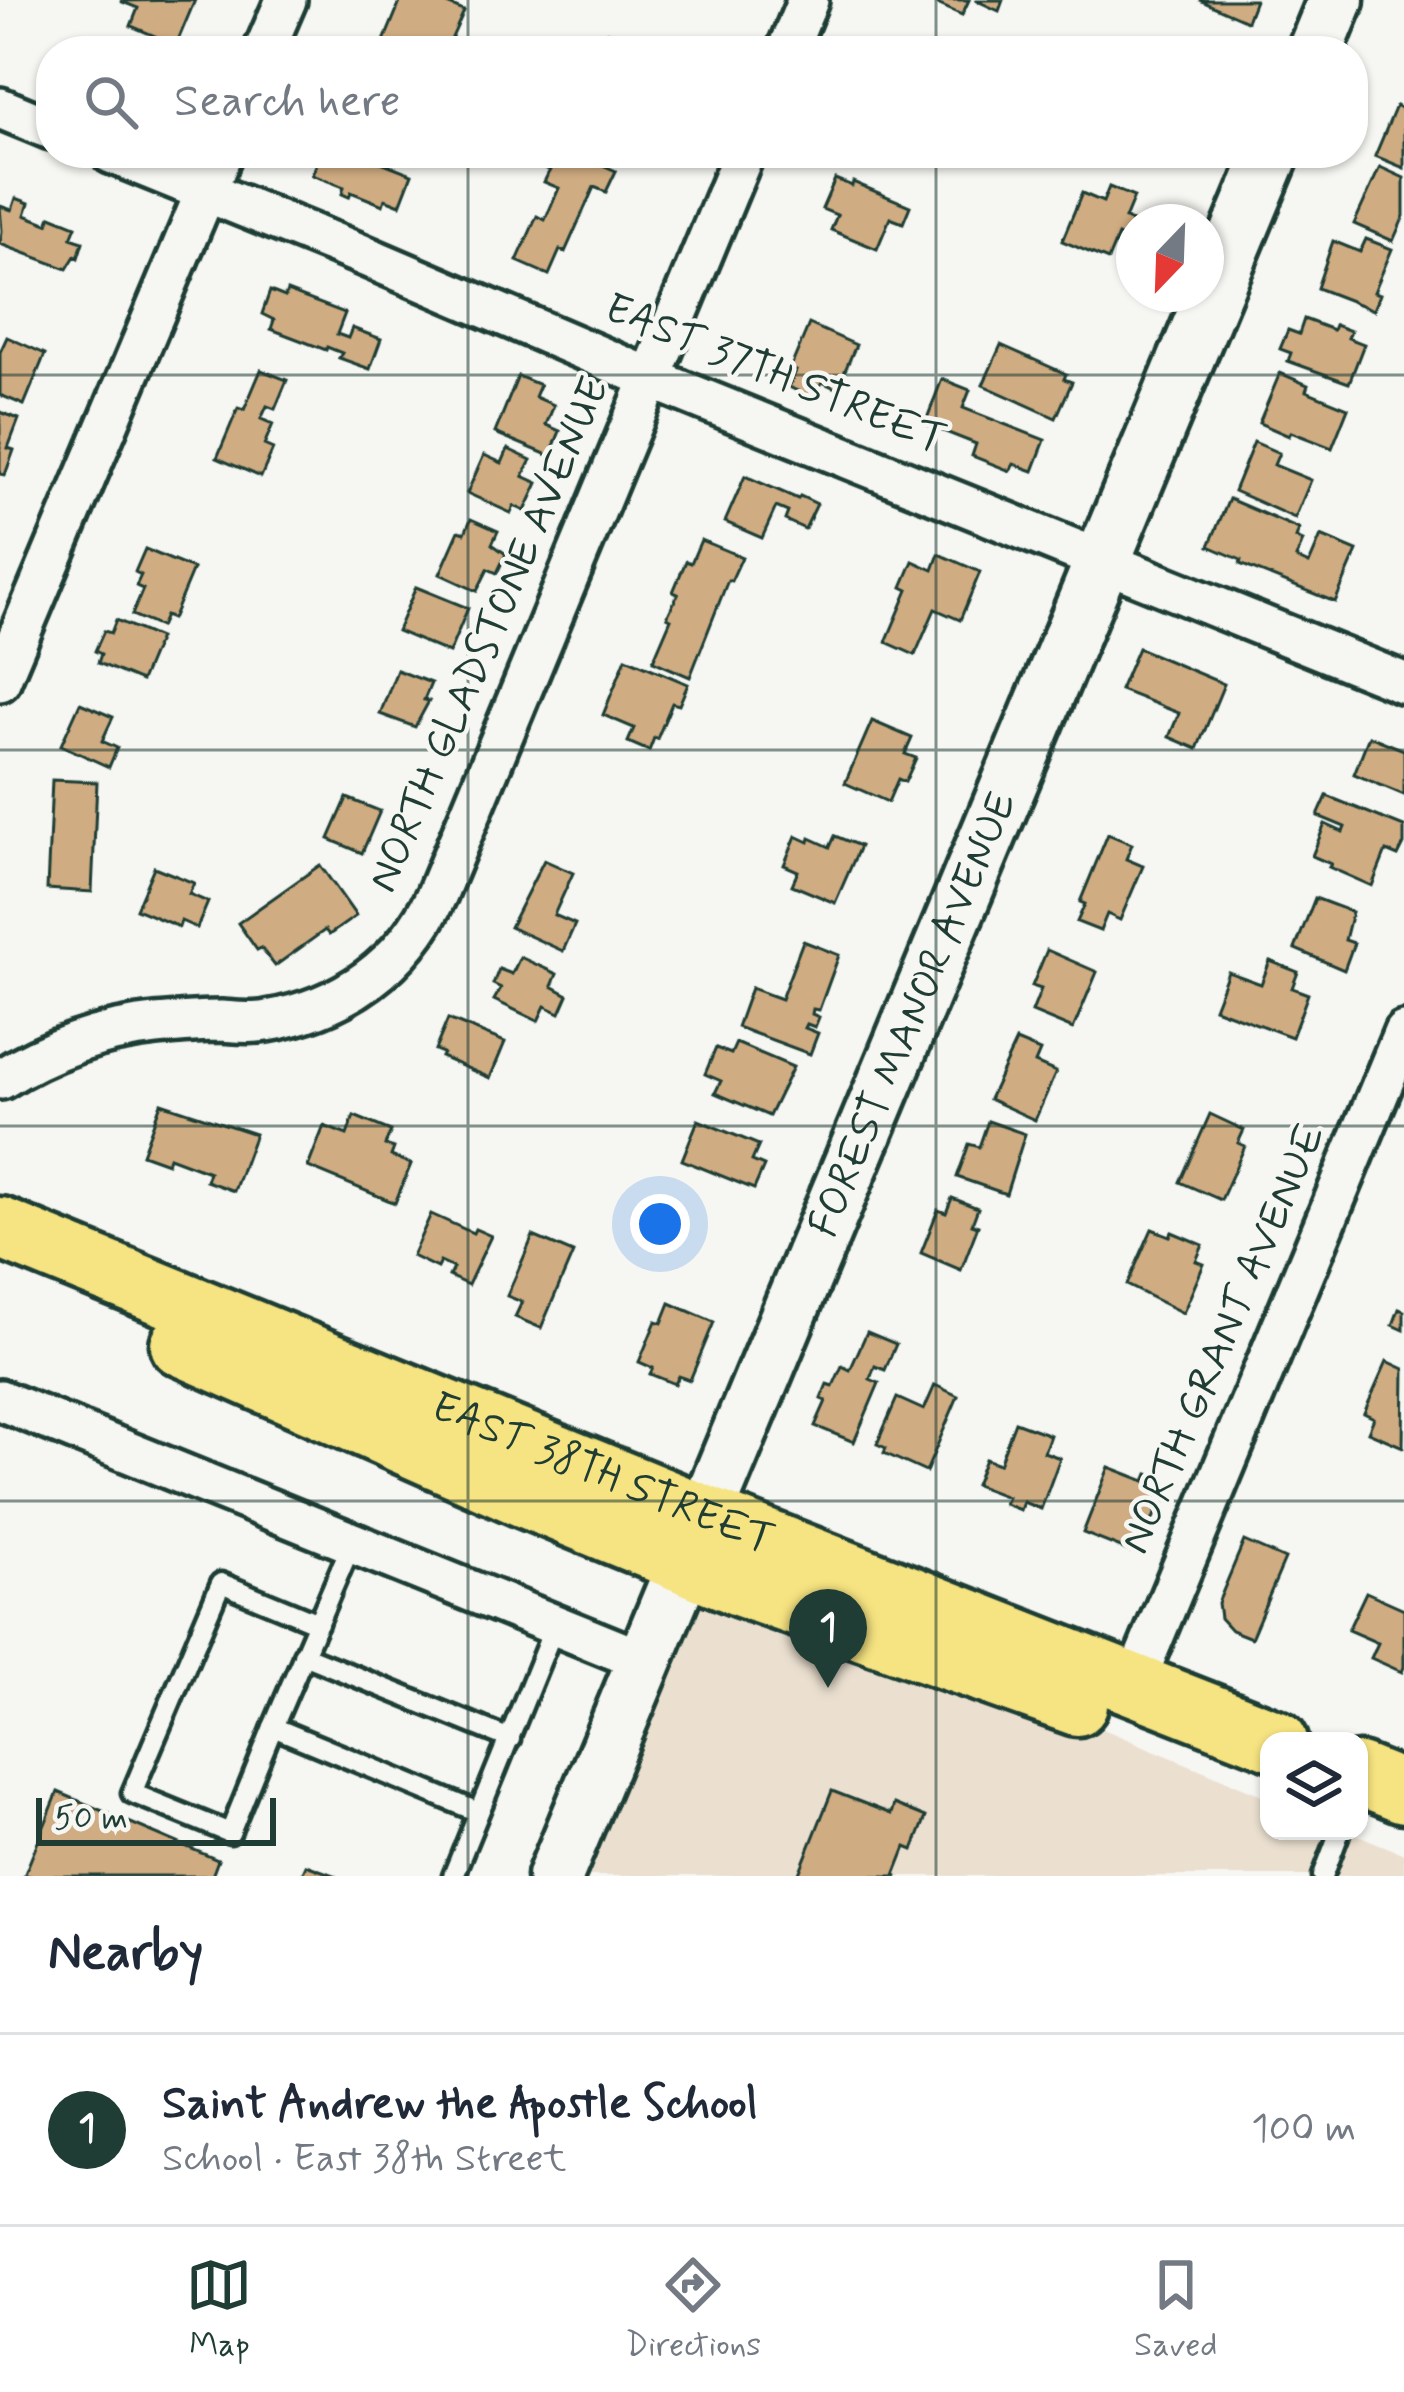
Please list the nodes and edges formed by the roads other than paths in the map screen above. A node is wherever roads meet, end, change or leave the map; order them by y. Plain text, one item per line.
1 (286, 0) edge
2 (808, 0) edge
3 (1336, 0) edge
4 (270, 36) edge
5 (793, 36) edge
6 (1321, 36) edge
7 (0, 108) edge
8 (36, 123) edge
9 (148, 168) edge
10 (216, 168) edge
11 (738, 168) edge
12 (1266, 168) edge
13 (206, 192) junction
14 (650, 378) junction
15 (1102, 559) junction
16 (0, 682) edge
17 (1404, 683) edge
18 (1404, 1032) edge
19 (0, 1079) edge
20 (0, 1228) edge
21 (0, 1264) edge
22 (0, 1400) edge
23 (696, 1540) junction
24 (352, 1543) junction
25 (318, 1623) junction
26 (555, 1625) junction
27 (304, 1655) junction
28 (646, 1662) junction
29 (1134, 1684) junction
30 (273, 1727) junction
31 (1260, 1734) edge
32 (510, 1739) junction
33 (1260, 1775) edge
34 (1368, 1778) edge
35 (1404, 1792) edge
36 (478, 1812) junction
37 (1368, 1816) edge
38 (1404, 1830) edge
39 (1337, 1840) edge
40 (453, 1876) edge
41 (555, 1876) edge
42 (1323, 1876) edge

1 - 4 street
2 - 5 street
3 - 6 street
7 - 8 street
9 - 13 street, EAST 37TH STREET
10 - 13 street
11 - 14 street, NORTH GLADSTONE AVENUE
12 - 15 street, FOREST MANOR AVENUE
13 - 14 street, EAST 37TH STREET
13 - 16 street
14 - 15 street, EAST 37TH STREET
14 - 19 street, NORTH GLADSTONE AVENUE
15 - 17 street, EAST 37TH STREET
15 - 23 street, FOREST MANOR AVENUE
18 - 29 street, NORTH GRANT AVENUE
20 - 23 main road, EAST 38TH STREET
21 - 23 main road, EAST 38TH STREET
22 - 24 street
23 - 28 street, FOREST MANOR AVENUE
23 - 29 main road, EAST 38TH STREET
23 - 33 main road, EAST 38TH STREET
24 - 25 lane
24 - 26 street
25 - 27 lane
25 - 30 lane
26 - 28 street
26 - 32 lane
27 - 30 lane
27 - 32 lane
28 - 41 street, FOREST MANOR AVENUE
29 - 31 main road, EAST 38TH STREET
30 - 36 lane
32 - 36 lane
34 - 35 main road
36 - 40 lane
37 - 38 main road
39 - 42 lane

